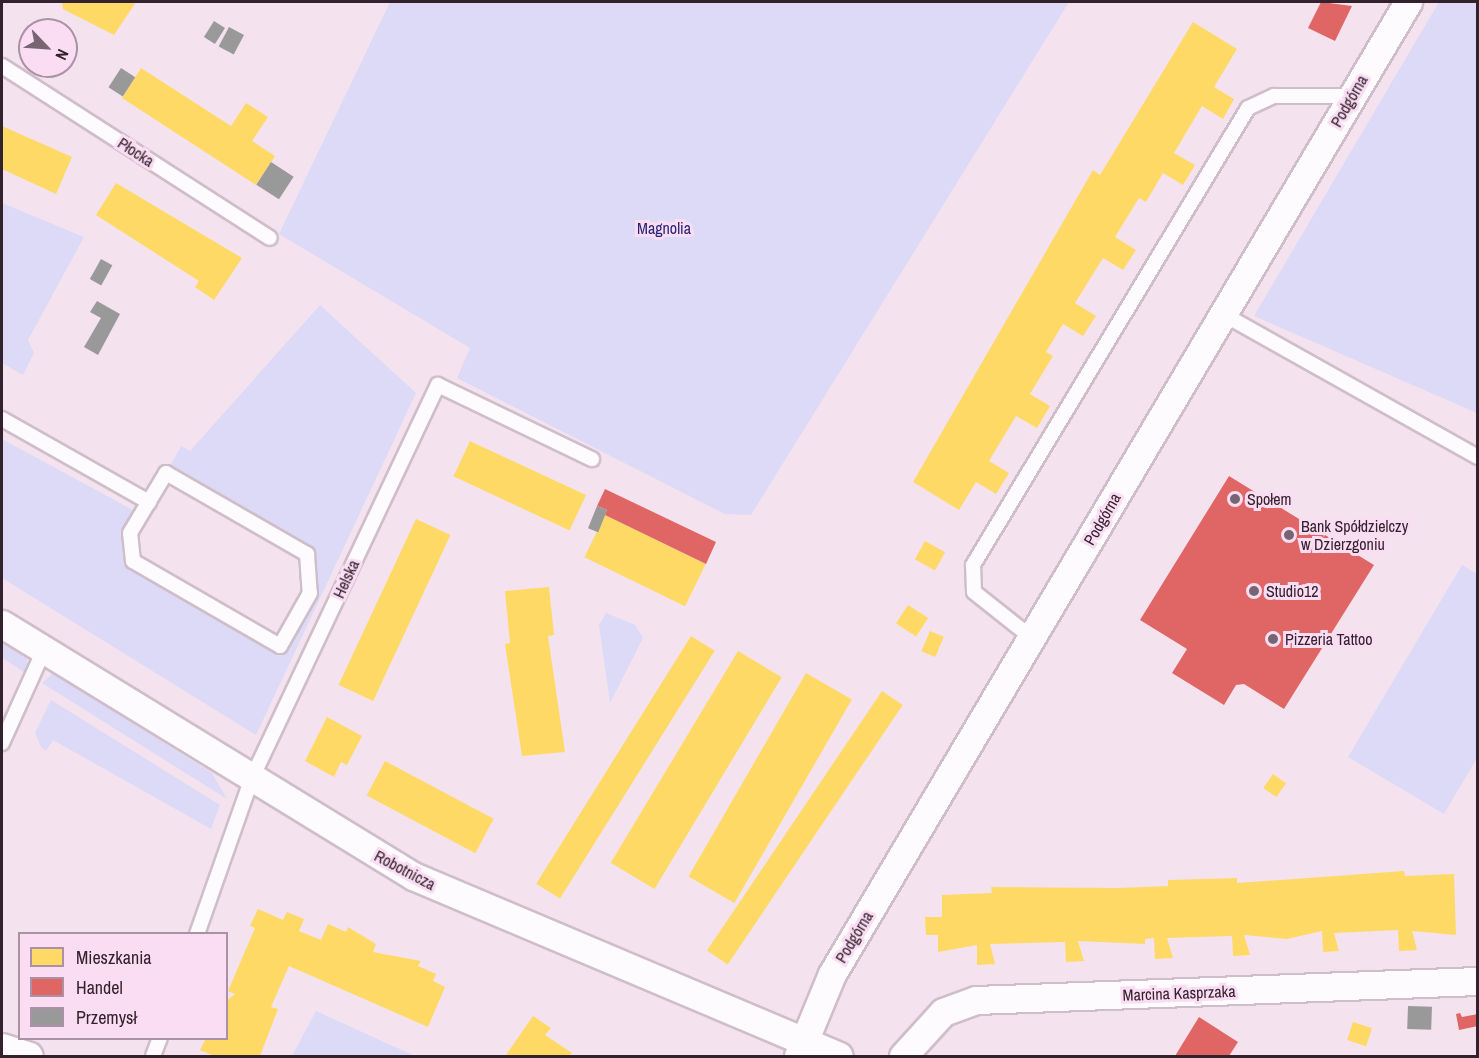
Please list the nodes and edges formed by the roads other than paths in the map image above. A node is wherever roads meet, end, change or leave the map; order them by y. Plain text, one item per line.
1 (1408, 2) edge
2 (4, 62) edge
3 (1352, 96) junction
4 (270, 238) dead end
5 (1223, 314) junction
6 (2, 419) edge
7 (1478, 457) edge
8 (592, 459) dead end
9 (149, 502) junction
10 (2, 624) edge
11 (1032, 638) junction
12 (44, 650) junction
13 (2, 743) edge
14 (252, 778) junction
15 (197, 932) edge
16 (1478, 981) edge
17 (159, 1040) edge
18 (2, 1047) edge
19 (801, 1048) edge
20 (29, 1056) edge
21 (153, 1056) edge
22 (839, 1056) edge
23 (903, 1056) edge

1 - 3 street, Podgórna
2 - 4 lane, Płocka
3 - 5 street, Podgórna
3 - 11 lane
5 - 7 lane
5 - 11 street, Podgórna
6 - 9 lane
8 - 14 lane, Helska
9 - 9 lane
10 - 12 street, Robotnicza
11 - 19 street, Podgórna
12 - 13 lane
12 - 14 street, Robotnicza
14 - 15 lane, Helska
14 - 19 street, Robotnicza
16 - 23 street, Marcina Kasprzaka
17 - 21 lane
18 - 20 street
19 - 22 street, Robotnicza

